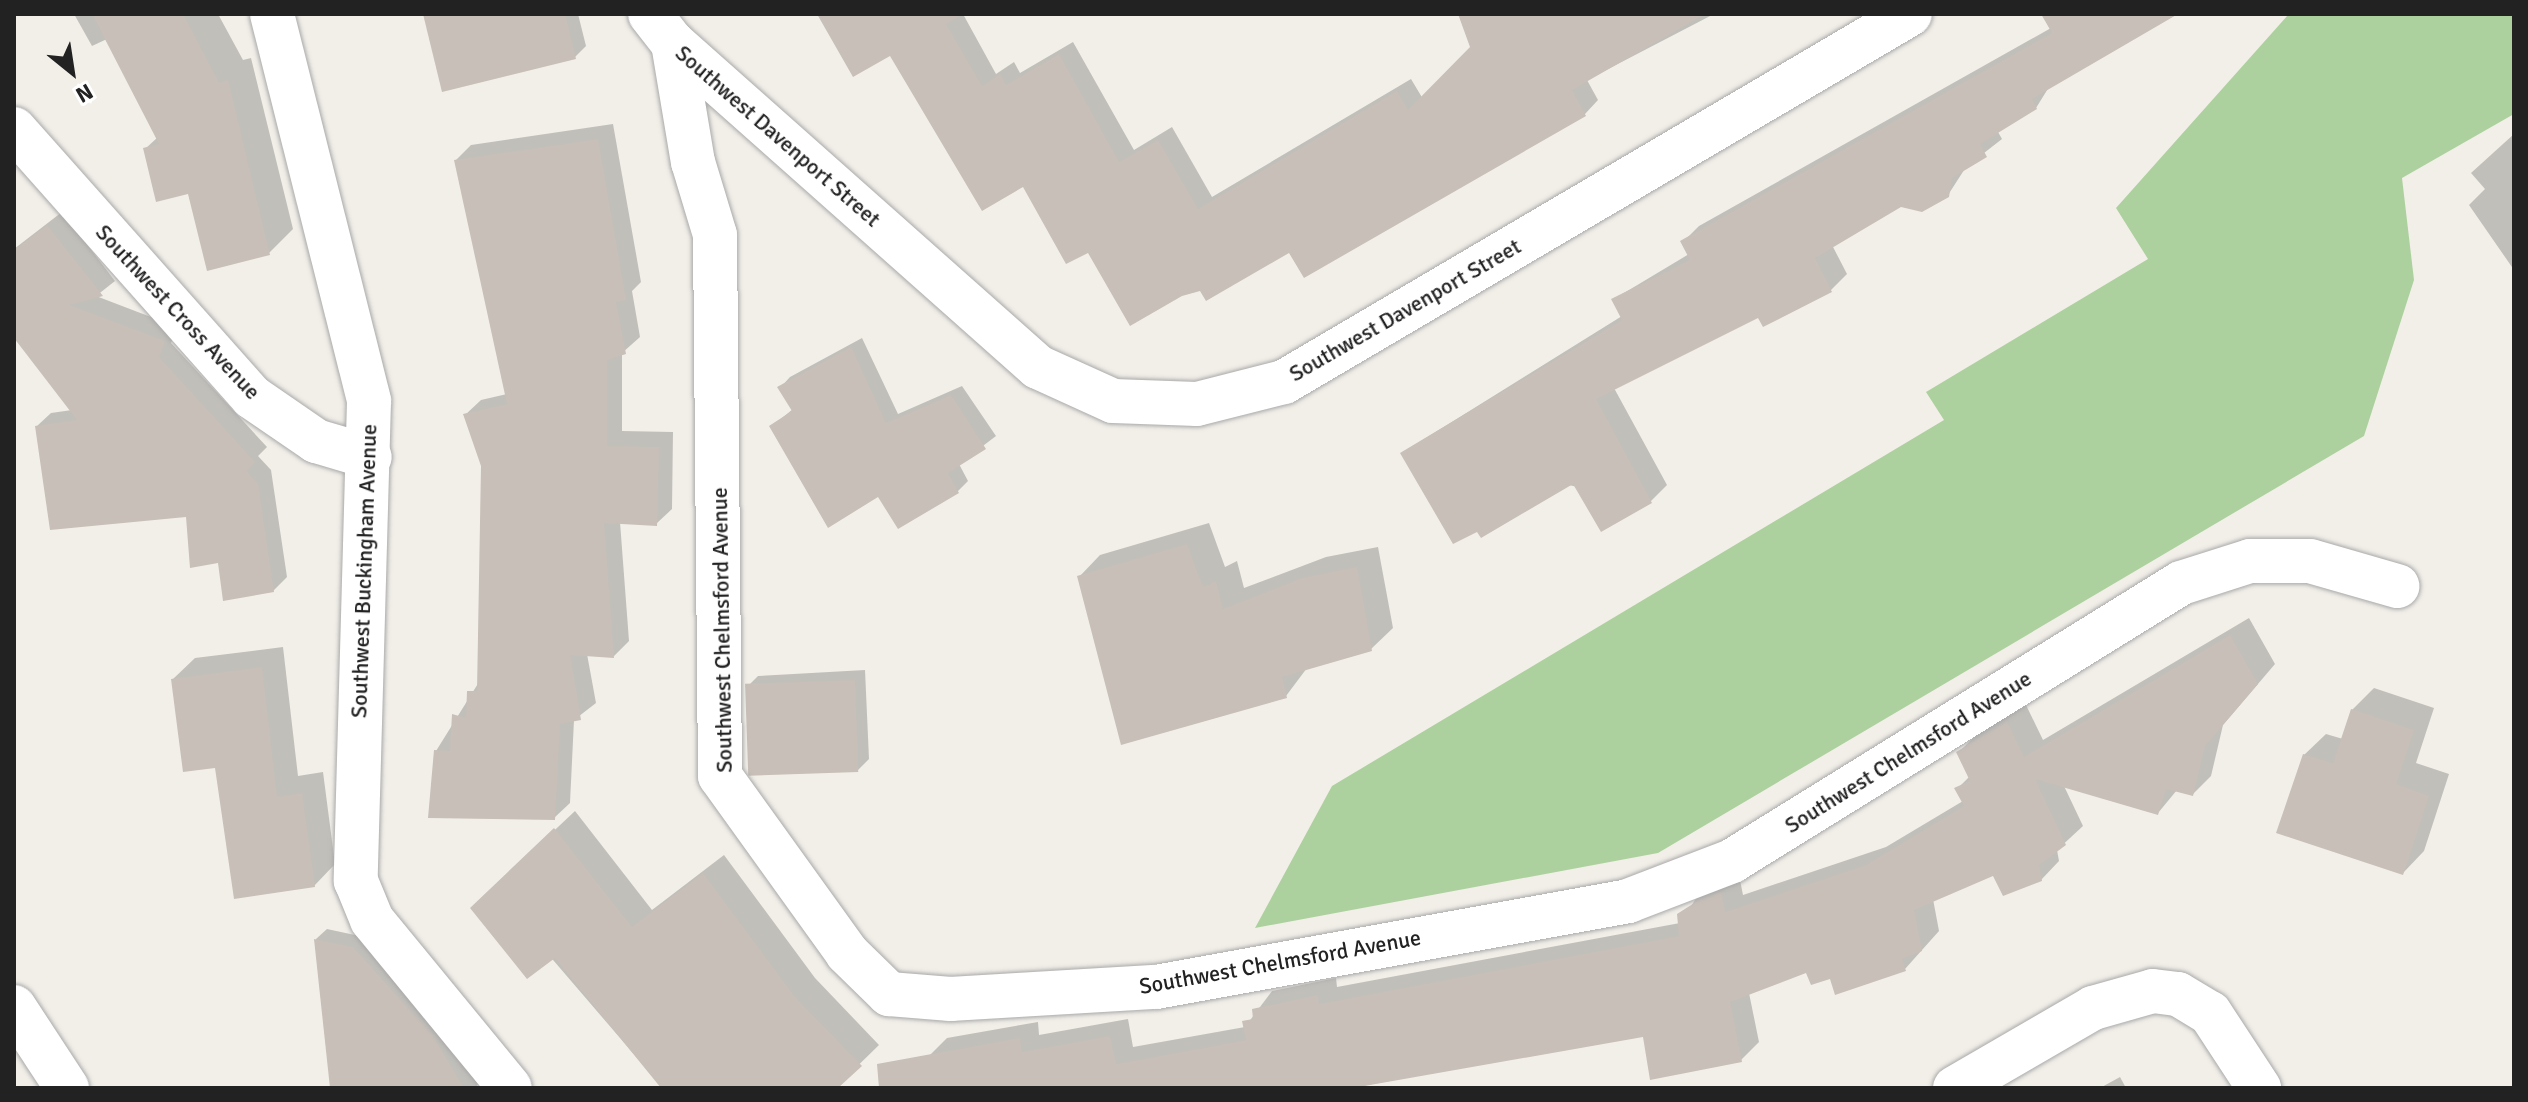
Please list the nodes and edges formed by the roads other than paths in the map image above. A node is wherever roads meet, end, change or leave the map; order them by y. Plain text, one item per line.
1 (272, 14) edge
2 (1910, 14) edge
3 (661, 29) edge
4 (14, 129) edge
5 (370, 457) junction
6 (2397, 586) dead end
7 (14, 1007) edge
8 (67, 1088) edge
9 (510, 1088) edge
10 (1955, 1088) edge
11 (2259, 1088) edge

1 - 5 street, Southwest Buckingham Avenue
2 - 3 street, Southwest Davenport Street
3 - 6 street, Southwest Chelmsford Avenue
4 - 5 street, Southwest Cross Avenue
5 - 9 street, Southwest Buckingham Avenue
7 - 8 street
10 - 11 street

